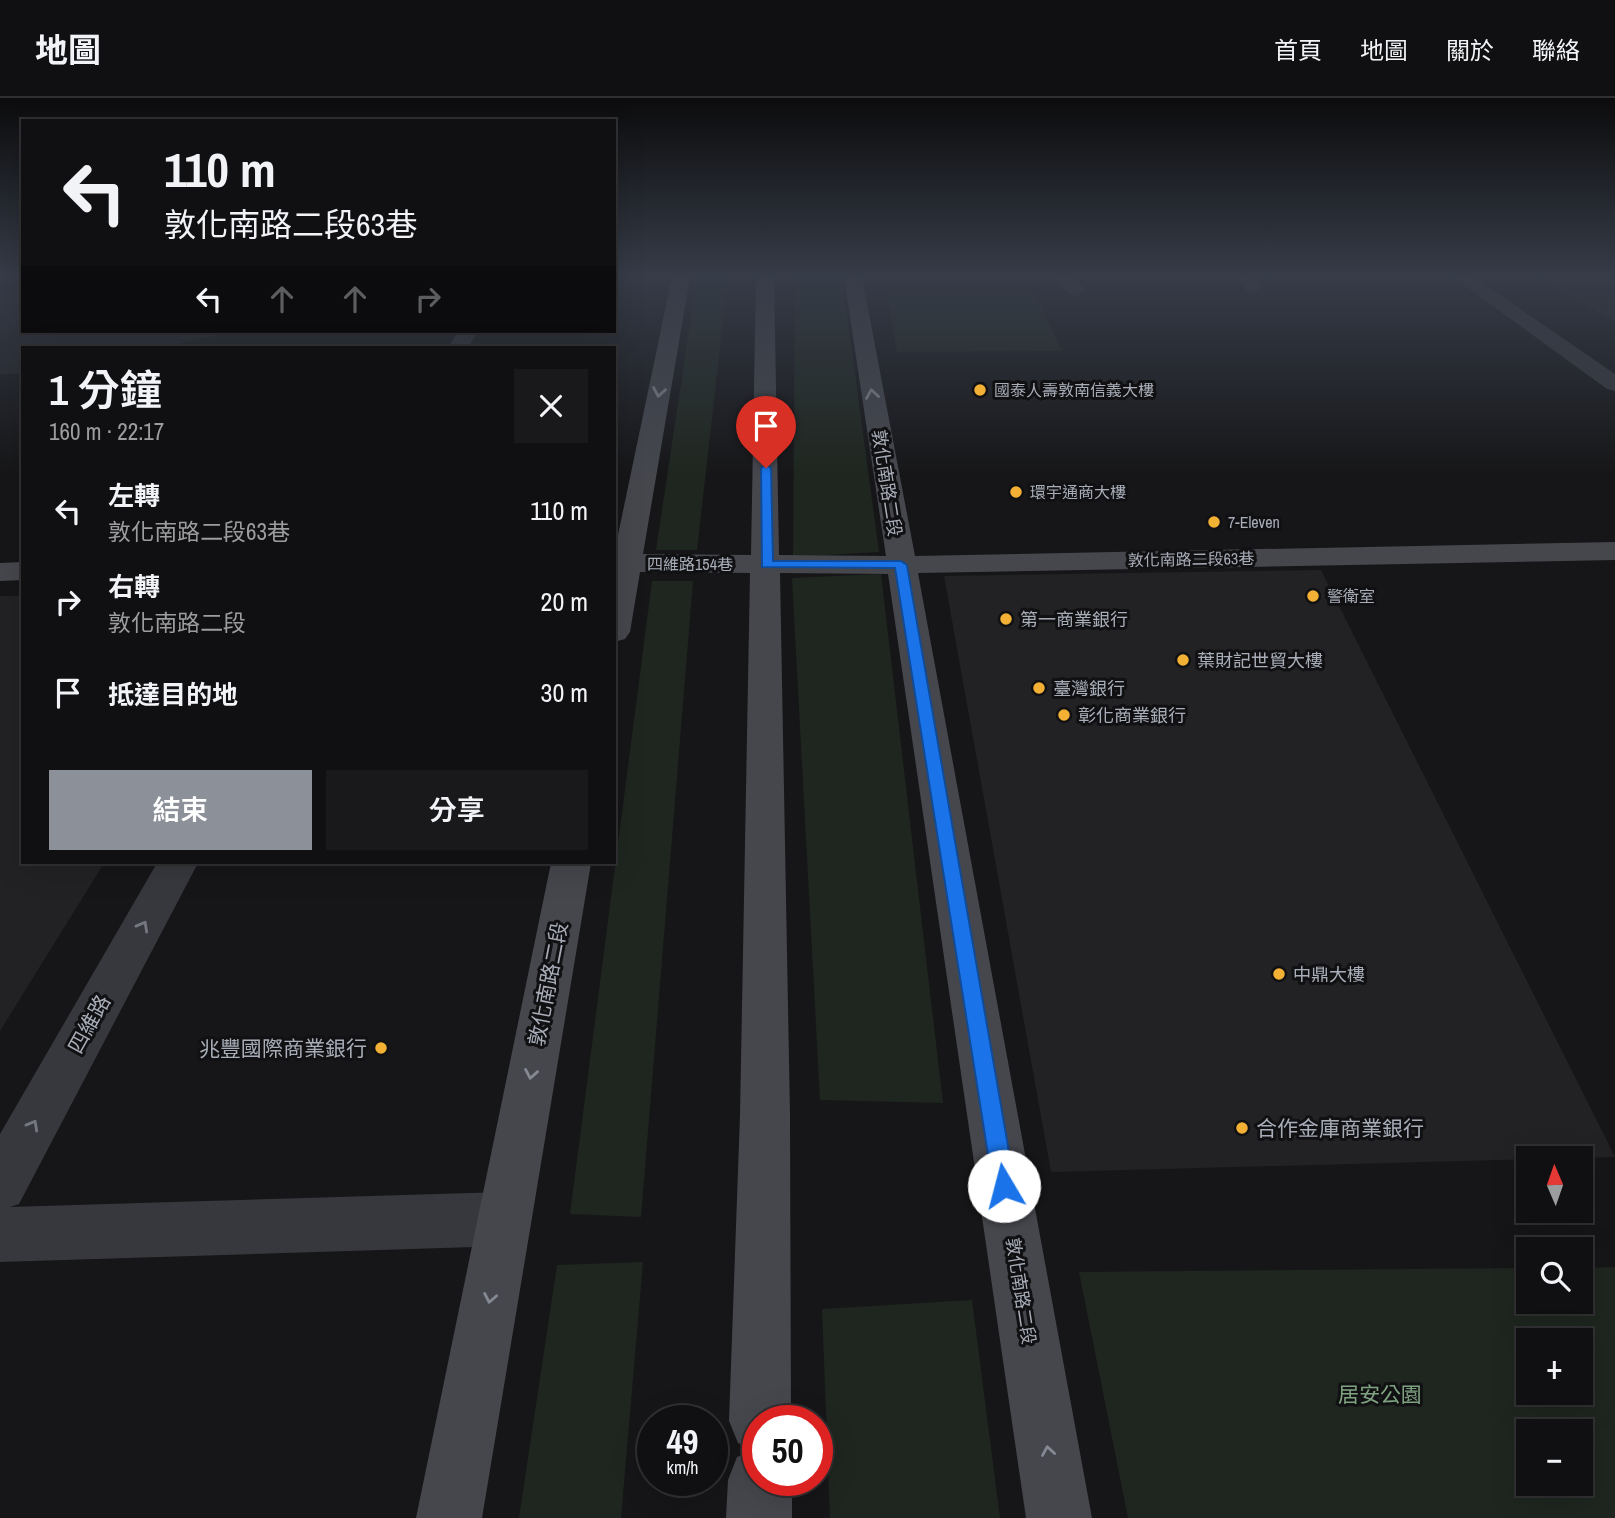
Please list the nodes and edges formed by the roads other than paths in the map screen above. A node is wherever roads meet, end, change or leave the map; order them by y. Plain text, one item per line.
1 (667, 343) edge
2 (765, 343) edge
3 (864, 343) edge
4 (1557, 343) edge
5 (1615, 384) edge
6 (1615, 551) edge
7 (621, 563) edge
8 (767, 565) junction
9 (901, 565) junction
10 (21, 571) edge
11 (0, 572) edge
12 (616, 612) edge
13 (177, 864) edge
14 (571, 864) edge
15 (0, 1185) edge
16 (505, 1219) junction
17 (0, 1235) edge
18 (760, 1405) edge
19 (760, 1496) edge
20 (449, 1518) edge
21 (760, 1518) edge
22 (1059, 1518) edge

1 -> 7 main road
2 - 8 main road
9 -> 3 main road, 敦化南路二段
4 - 5 street
6 - 9 main road, 敦化南路二段63巷
7 - 8 main road, 四維路154巷
7 - 12 main road
8 - 9 main road, 敦化南路二段63巷
8 - 18 main road
22 -> 9 main road, 敦化南路二段
10 - 11 main road
15 -> 13 street, 四維路
14 -> 16 main road, 敦化南路二段
16 - 17 street
16 -> 20 main road, 敦化南路二段
19 - 21 main road

